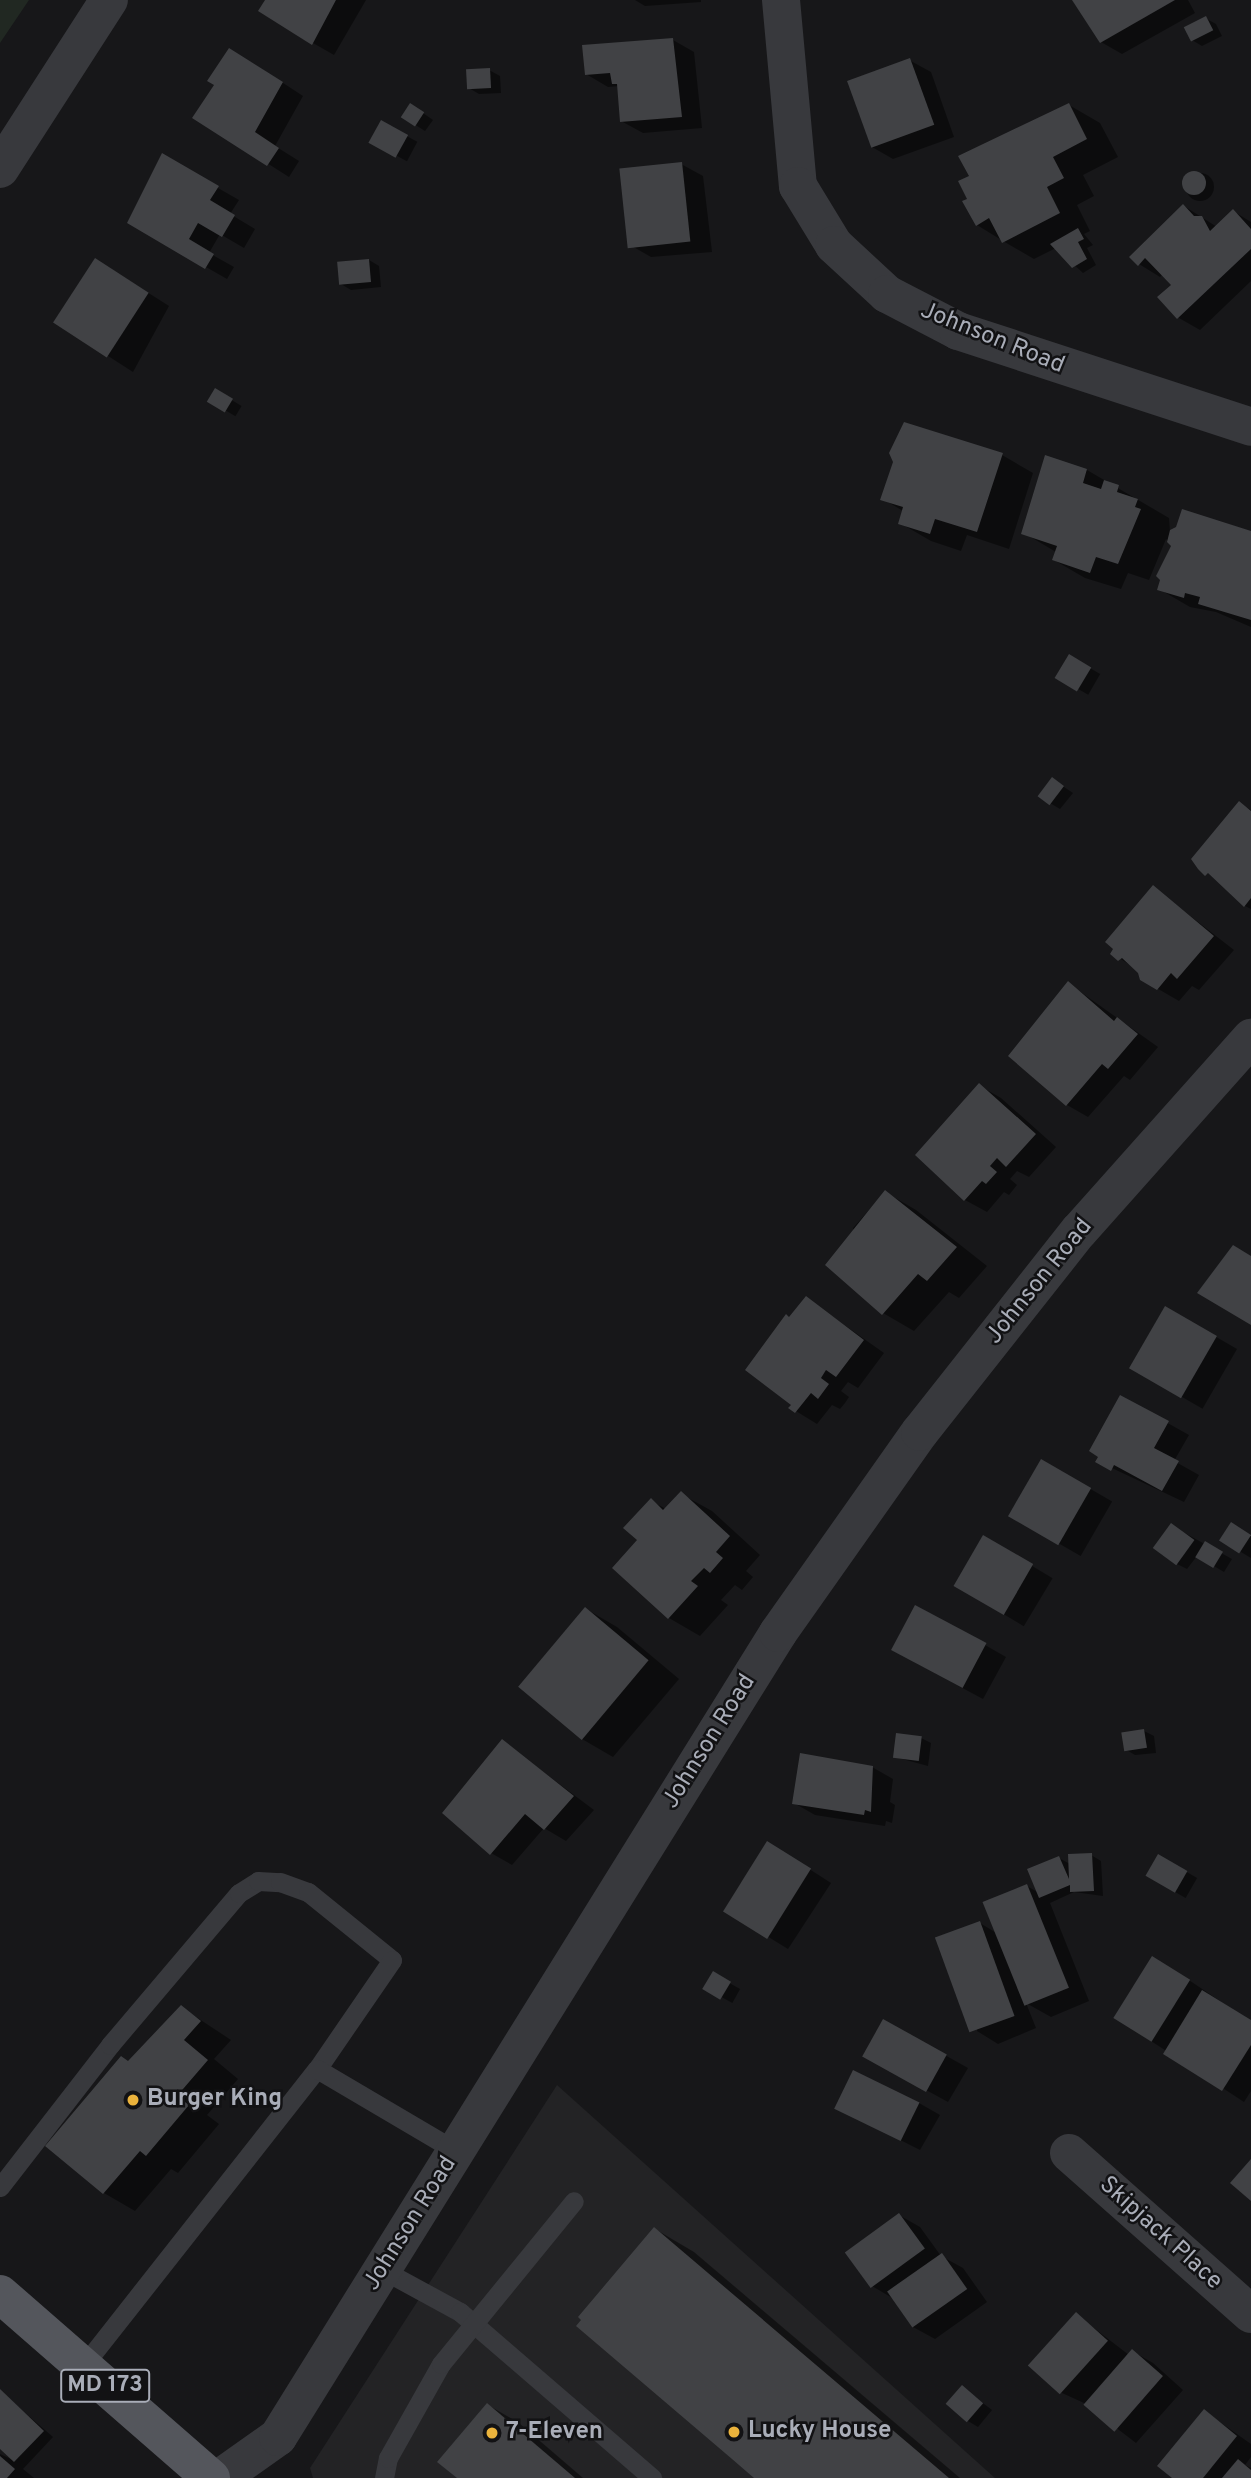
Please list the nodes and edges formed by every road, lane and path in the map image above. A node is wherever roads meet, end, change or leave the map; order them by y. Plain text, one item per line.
1 (109, 0) edge
2 (781, 0) edge
3 (0, 169) edge
4 (1251, 428) edge
5 (1251, 1038) edge
6 (317, 2069) junction
7 (456, 2151) junction
8 (1069, 2153) dead end
9 (0, 2187) edge
10 (574, 2201) dead end
11 (383, 2270) junction
12 (0, 2294) edge
13 (1251, 2314) edge
14 (471, 2324) junction
15 (83, 2366) junction
16 (211, 2478) edge
17 (220, 2478) edge
18 (384, 2478) edge
19 (652, 2478) edge

1 - 3 street
2 - 4 street, Johnson Road
5 - 7 street, Johnson Road
6 - 7 lane
6 - 9 lane
6 - 15 lane
7 - 11 street, Johnson Road
8 - 13 street, Skipjack Place
10 - 14 lane
11 - 14 lane
11 - 17 street, Johnson Road
12 - 15 main road, MD 173
14 - 18 lane
14 - 19 lane
15 - 16 main road, MD 173

